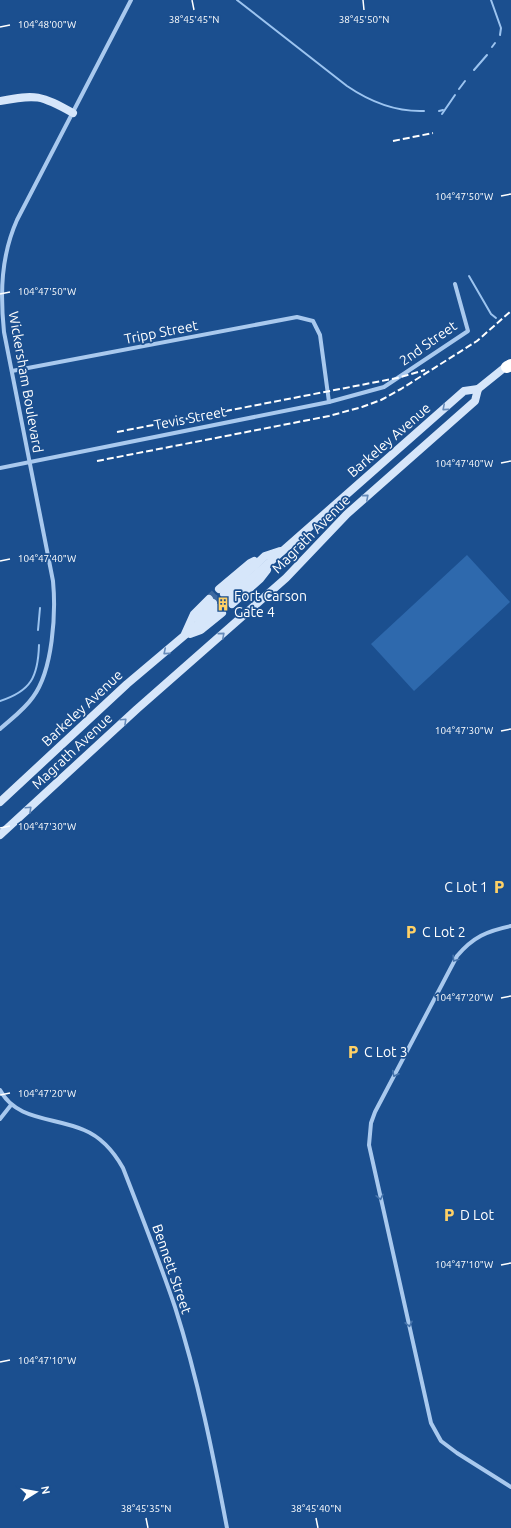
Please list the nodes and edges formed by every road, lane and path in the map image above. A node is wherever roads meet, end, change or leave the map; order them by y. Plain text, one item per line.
1 (131, 0) edge
2 (0, 101) edge
3 (73, 113) junction
4 (455, 284) dead end
5 (510, 364) edge
6 (12, 371) junction
7 (384, 387) joint
8 (478, 389) junction
9 (329, 402) junction
10 (29, 462) junction
11 (0, 468) edge
12 (284, 550) junction
13 (184, 637) junction
14 (0, 729) edge
15 (0, 802) edge
16 (0, 836) edge
17 (511, 926) edge
18 (0, 1090) edge
19 (11, 1105) junction
20 (0, 1119) edge
21 (511, 1488) edge
22 (226, 1528) edge

1 - 3 street, Wickersham Boulevard
2 - 3 main road
3 - 6 street, Wickersham Boulevard
4 - 7 street, 2nd Street
5 - 8 main road, Magrath Avenue
6 - 9 street, Tripp Street
6 - 10 street, Wickersham Boulevard
7 - 9 street, Tevis Street
8 -> 12 main road, Barkeley Avenue
16 -> 8 main road, Magrath Avenue
9 - 10 street, Tevis Street
10 - 11 street, Tevis Street
10 - 14 street, Wickersham Boulevard
12 - 12 main road, Barkeley Avenue
13 - 13 main road, Barkeley Avenue
13 -> 15 main road, Barkeley Avenue
17 -> 21 street
18 - 19 street, Bennett Street
19 - 20 street
19 - 22 street, Bennett Street

